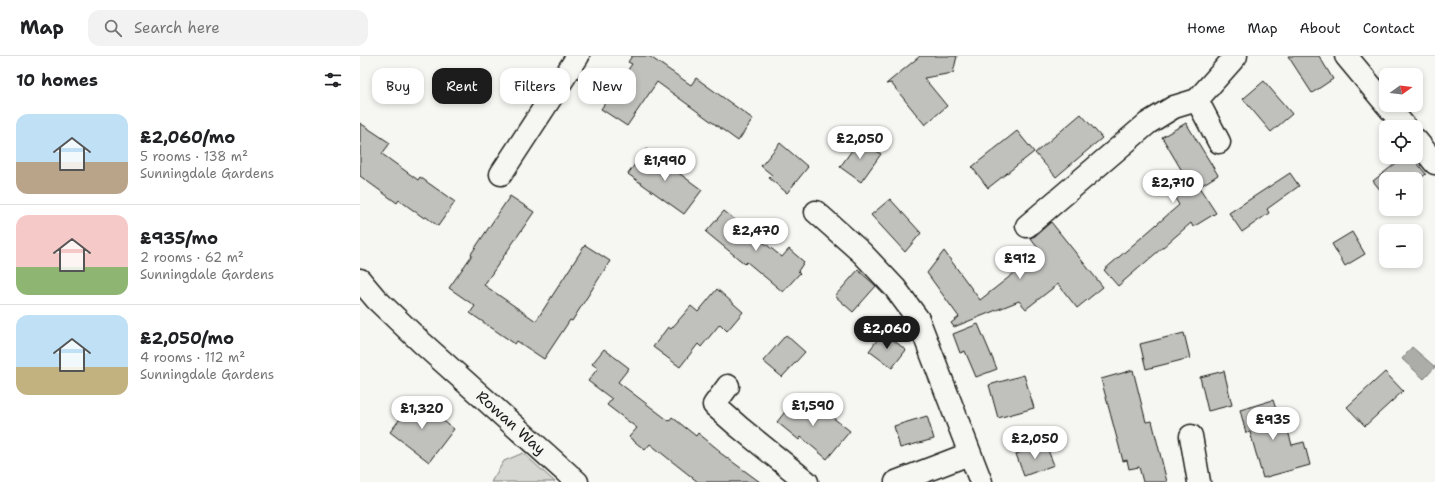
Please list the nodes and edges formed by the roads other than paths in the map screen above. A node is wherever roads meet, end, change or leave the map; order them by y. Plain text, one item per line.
1 (578, 56) edge
2 (1236, 56) edge
3 (1346, 56) edge
4 (1379, 96) edge
5 (1197, 100) junction
6 (1393, 112) edge
7 (1399, 120) edge
8 (1219, 142) dead end
9 (1423, 148) edge
10 (1435, 163) edge
11 (501, 174) dead end
12 (816, 212) dead end
13 (1027, 226) dead end
14 (360, 280) edge
15 (728, 386) dead end
16 (1191, 436) dead end
17 (970, 454) junction
18 (577, 482) edge
19 (808, 482) edge
20 (896, 482) edge
21 (981, 482) edge
22 (1199, 482) edge

1 - 11 street
2 - 5 street
3 - 4 street
5 - 8 street
5 - 13 street
6 - 7 street
9 - 10 street
12 - 17 street
14 - 18 street, Rowan Way
15 - 19 street
16 - 22 street
17 - 20 street
17 - 21 street

